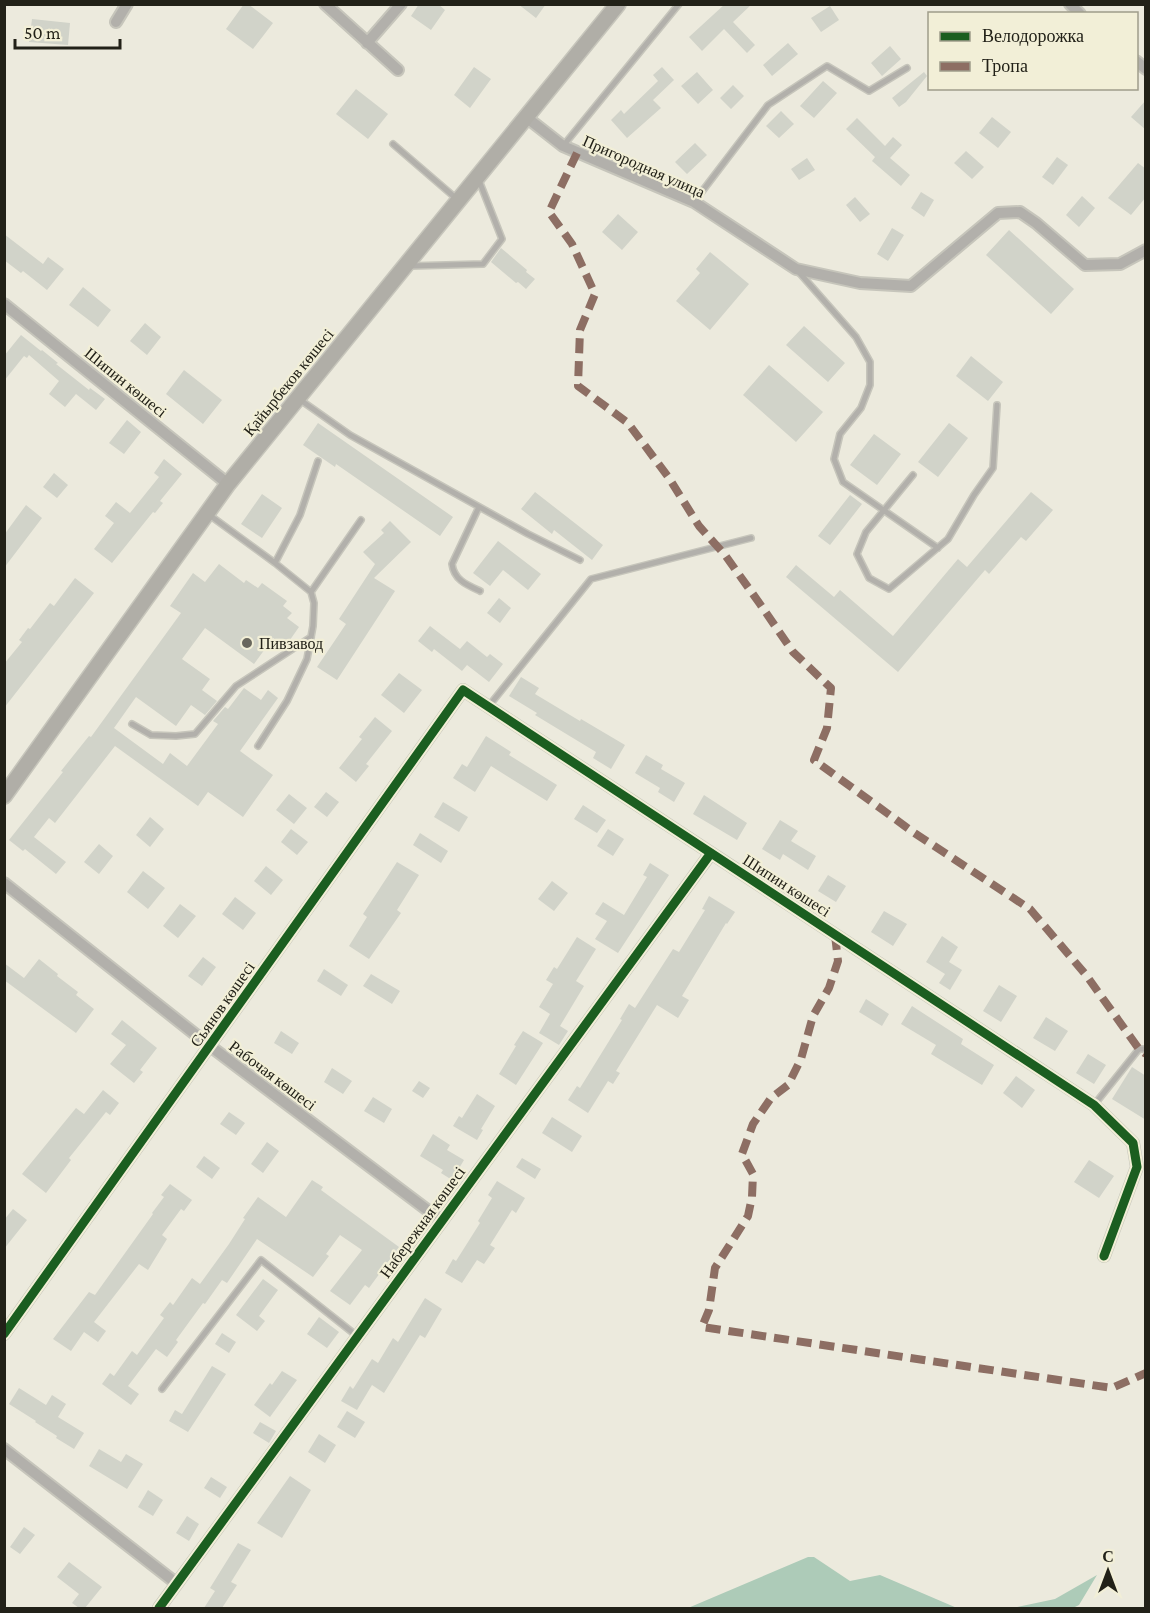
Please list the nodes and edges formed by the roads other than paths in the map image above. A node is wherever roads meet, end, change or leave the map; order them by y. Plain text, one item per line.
1 (127, 4) edge
2 (325, 4) edge
3 (402, 4) edge
4 (618, 4) edge
5 (679, 4) edge
6 (116, 22) dead end
7 (367, 43) junction
8 (907, 69) dead end
9 (398, 70) dead end
10 (526, 117) junction
11 (393, 144) dead end
12 (562, 146) junction
13 (477, 177) junction
14 (458, 200) junction
15 (694, 202) junction
16 (1146, 250) edge
17 (405, 266) junction
18 (796, 269) junction
19 (6, 309) edge
20 (297, 398) junction
21 (997, 405) dead end
22 (318, 461) dead end
23 (913, 475) dead end
24 (228, 484) junction
25 (479, 507) junction
26 (885, 511) junction
27 (207, 513) junction
28 (361, 520) dead end
29 (752, 538) dead end
30 (938, 549) junction
31 (580, 560) dead end
32 (275, 563) junction
33 (480, 591) dead end
34 (311, 592) junction
35 (311, 637) junction
36 (463, 690) joint
37 (488, 707) junction
38 (132, 724) dead end
39 (258, 746) dead end
40 (4, 796) edge
41 (711, 854) junction
42 (4, 883) edge
43 (210, 1046) junction
44 (1146, 1049) edge
45 (1095, 1105) junction
46 (442, 1221) junction
47 (1104, 1256) dead end
48 (4, 1334) edge
49 (357, 1336) junction
50 (162, 1389) dead end
51 (4, 1449) edge
52 (176, 1584) junction
53 (159, 1608) edge

1 - 6 street
2 - 7 street
3 - 7 street
4 - 10 main road, Қайырбеков көшесі
5 - 12 lane
7 - 9 street
8 - 15 lane
10 - 12 street, Пригородная улица
10 - 13 main road, Қайырбеков көшесі
11 - 14 lane
12 - 15 street, Пригородная улица
13 - 14 main road, Қайырбеков көшесі
13 - 17 lane
14 - 17 main road, Қайырбеков көшесі
15 - 18 street, Пригородная улица
16 - 18 street
17 - 20 main road, Қайырбеков көшесі
18 - 26 lane, Пригородная улица
19 - 24 street, Шипин көшесі
20 - 24 main road, Қайырбеков көшесі
20 - 25 lane
21 - 30 lane
22 - 32 lane
23 - 26 lane
24 - 27 main road, Қайырбеков көшесі
25 - 31 lane
25 - 33 lane
26 - 30 lane, Пригородная улица
26 - 30 lane
27 - 32 lane
27 - 40 main road, Қайырбеков көшесі
28 - 34 lane
29 - 37 lane
32 - 34 lane
34 - 35 lane
35 - 38 lane
35 - 39 lane
36 - 37 street, Шипин көшесі
36 - 43 street, Сьянов көшесі
37 - 41 street, Шипин көшесі
41 - 45 street, Шипин көшесі
41 - 46 street, Набережная көшесі
42 - 43 street, Рабочая көшесі
43 - 46 street, Рабочая көшесі
43 - 48 street, Сьянов көшесі
44 - 45 lane
45 - 47 street, Шипин көшесі
46 - 49 street, Набережная көшесі
49 - 50 lane
49 - 52 street, Набережная көшесі
51 - 52 street
52 - 53 street, Набережная көшесі

